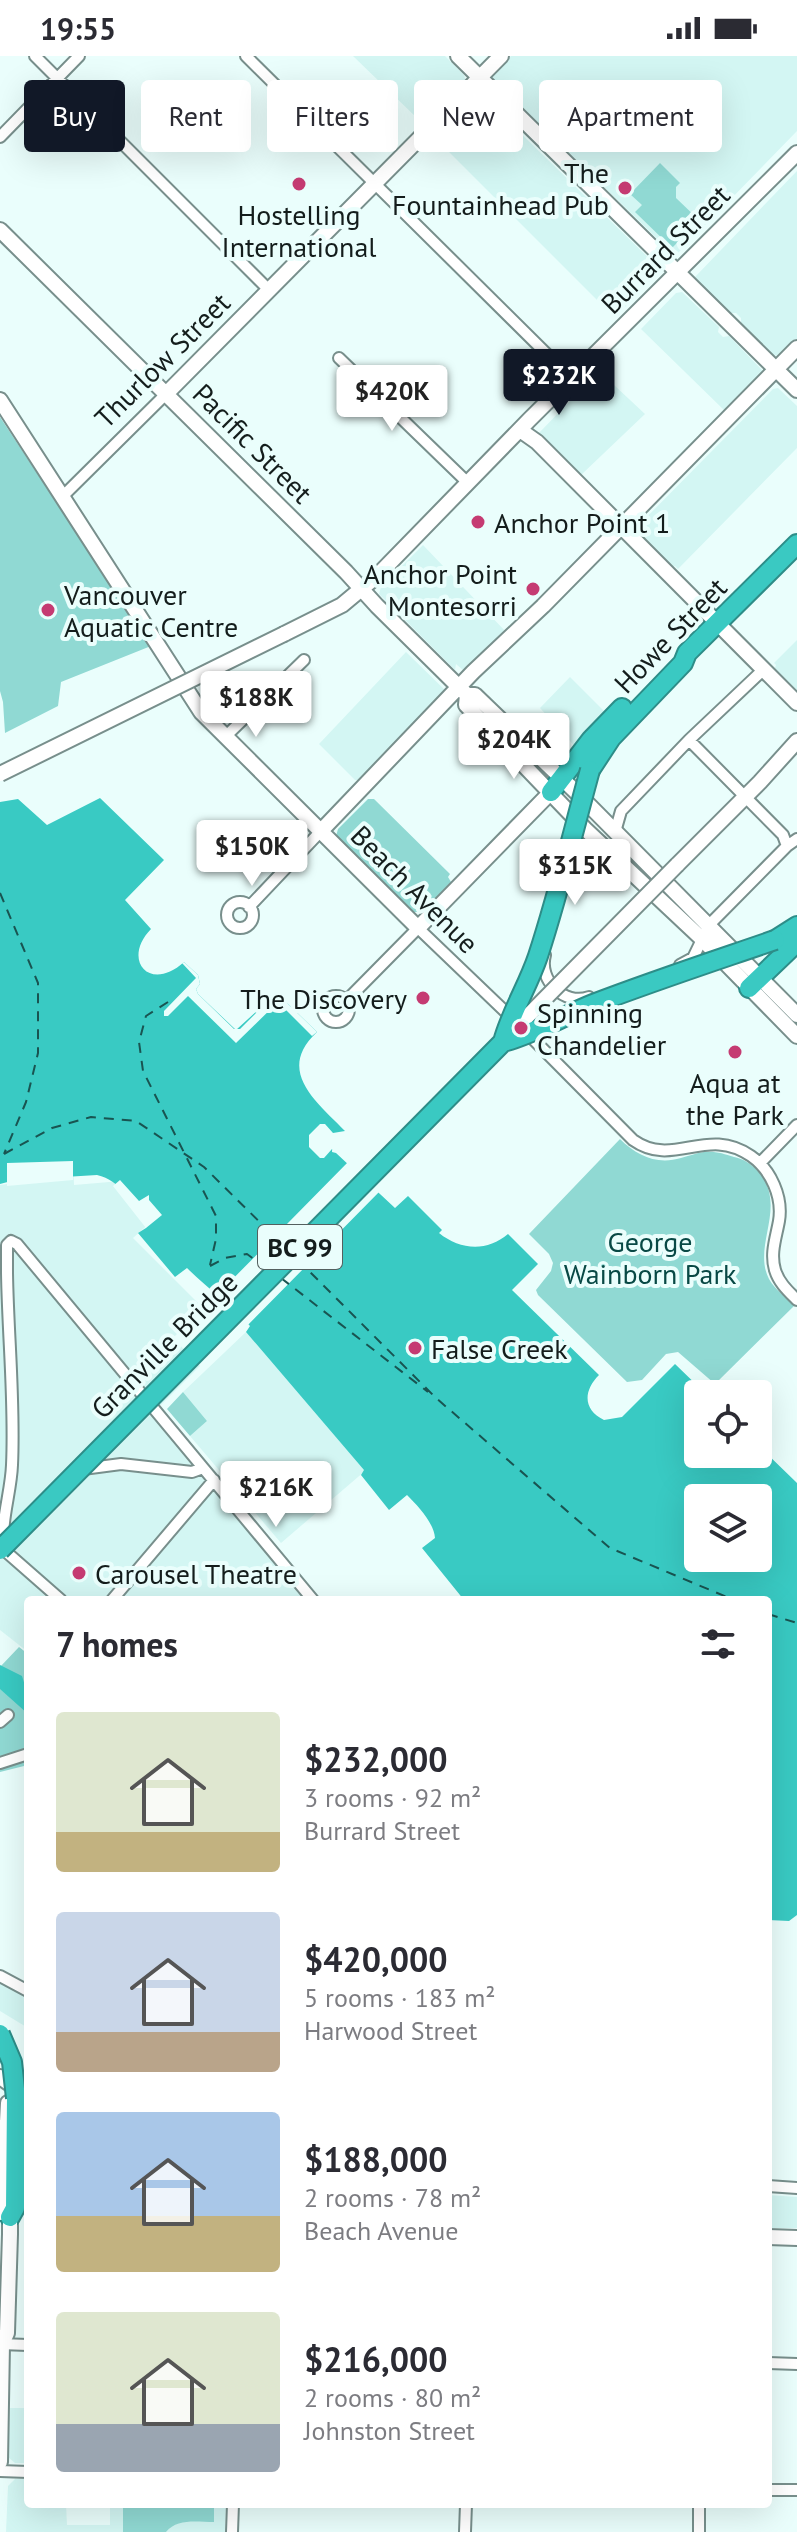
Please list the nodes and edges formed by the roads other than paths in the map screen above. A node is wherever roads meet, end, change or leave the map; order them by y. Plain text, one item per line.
1 (35, 56) edge
2 (79, 56) edge
3 (246, 56) edge
4 (458, 56) edge
5 (501, 56) edge
6 (479, 77) junction
7 (57, 78) junction
8 (0, 137) edge
9 (797, 153) edge
10 (374, 182) junction
11 (0, 230) edge
12 (678, 273) junction
13 (269, 290) junction
14 (797, 348) edge
15 (339, 358) dead end
16 (776, 369) junction
17 (571, 378) junction
18 (797, 390) edge
19 (166, 394) junction
20 (0, 400) edge
21 (520, 430) junction
22 (468, 483) junction
23 (63, 496) junction
24 (621, 526) junction
25 (797, 544) edge
26 (362, 589) junction
27 (718, 624) junction
28 (687, 653) junction
29 (304, 660) dead end
30 (763, 670) junction
31 (464, 692) junction
32 (797, 703) edge
33 (226, 736) junction
34 (689, 740) junction
35 (797, 741) edge
36 (590, 770) joint
37 (0, 774) edge
38 (556, 785) junction
39 (745, 797) junction
40 (585, 829) junction
41 (320, 832) junction
42 (615, 832) junction
43 (797, 839) edge
44 (787, 846) junction
45 (649, 890) junction
46 (249, 907) dead end
47 (797, 926) edge
48 (418, 928) junction
49 (705, 932) junction
50 (797, 942) edge
51 (754, 983) junction
52 (554, 987) junction
53 (346, 1001) dead end
54 (797, 1015) edge
55 (518, 1024) junction
56 (797, 1036) edge
57 (503, 1042) junction
58 (435, 1106) dead end
59 (797, 1125) edge
60 (760, 1163) junction
61 (797, 1300) edge
62 (6, 1427) edge
63 (203, 1468) junction
64 (214, 1480) junction
65 (0, 1528) edge
66 (1, 1548) edge
67 (56, 1596) edge
68 (115, 1596) edge
69 (310, 1596) edge
70 (24, 1755) edge
71 (0, 1763) edge
72 (0, 1976) edge
73 (24, 1989) edge
74 (0, 2034) edge
75 (5, 2057) edge
76 (24, 2075) edge
77 (4, 2080) edge
78 (24, 2094) edge
79 (1, 2129) edge
80 (15, 2177) junction
81 (772, 2186) edge
82 (797, 2188) edge
83 (24, 2194) edge
84 (8, 2215) edge
85 (772, 2237) edge
86 (797, 2238) edge
87 (1, 2342) edge
88 (24, 2345) edge
89 (772, 2363) edge
90 (797, 2364) edge
91 (0, 2462) edge
92 (0, 2471) edge
93 (24, 2472) edge
94 (772, 2490) edge
95 (797, 2490) edge
96 (233, 2508) edge
97 (466, 2508) edge
98 (699, 2508) edge
99 (232, 2532) edge
100 (465, 2532) edge
101 (699, 2532) edge

1 - 7 street
2 - 7 street
3 - 10 street
4 - 6 street
5 - 6 street, Thurlow Street
6 - 10 street, Thurlow Street
6 - 12 street
7 - 8 street
7 - 13 street
9 - 12 street, Burrard Street
10 - 13 street, Thurlow Street
10 - 17 street
11 - 19 street, Pacific Street
12 - 16 street
12 - 17 street, Burrard Street
13 - 19 street, Thurlow Street
14 - 16 street
15 - 22 street
16 - 18 street
16 - 24 street
17 - 21 street, Burrard Street
19 - 23 street, Thurlow Street
19 - 26 street, Pacific Street
20 - 23 street, Beach Avenue
21 - 22 street, Burrard Street
21 - 24 street
22 - 26 street, Burrard Street
23 - 33 street, Beach Avenue
24 - 27 street
24 - 31 street
25 - 27 highway, Howe Street / BC 99
26 - 31 street, Pacific Street
26 - 37 street, Burrard Street, bridge
27 - 28 highway, Howe Street / BC 99
27 - 30 street
28 - 36 highway, Howe Street / BC 99
28 - 38 highway
29 - 33 street
30 - 32 street
30 - 34 street
31 - 38 street, Pacific Street
31 - 41 street
33 - 41 street, Beach Avenue
34 - 39 street
34 - 42 street
35 - 39 street, Granville Bridge
36 - 57 highway, Granville Bridge / BC 99, bridge
38 - 40 street, Pacific Street
38 - 42 street, Pacific Street
38 - 48 street
39 - 44 street
39 - 57 street, Granville Bridge, bridge
40 - 45 street, Pacific Street
40 - 52 street
41 - 46 street
41 - 48 street, Beach Avenue
42 - 49 street, Pacific Street
43 - 44 street
44 - 49 street
45 - 49 street, Pacific Street
45 - 52 street
47 - 57 highway, Granville Bridge / BC 99, bridge
48 - 53 street
48 - 55 street, Beach Avenue
49 - 51 street, Pacific Street
49 - 52 street
50 - 51 highway
51 - 54 street, Pacific Street
51 - 56 street, Pacific Street
52 - 55 street
55 - 58 street
55 - 60 street, Beach Avenue
57 - 66 highway, Granville Bridge / BC 99, bridge
59 - 60 street
60 - 61 street
62 - 63 street
62 - 65 street
63 - 64 street
63 - 66 street
64 - 68 street
64 - 69 street
65 - 66 street
66 - 67 street
70 - 71 street
72 - 73 street
74 - 80 highway, bridge
75 - 76 street
75 - 77 street
77 - 78 street
77 - 79 street
79 - 84 street
80 - 83 highway
80 - 84 highway
81 - 82 street
84 - 87 street
85 - 86 street
87 - 88 street
87 - 91 street
89 - 90 street
92 - 93 street
94 - 95 street
96 - 99 street
97 - 100 street
98 - 101 street

